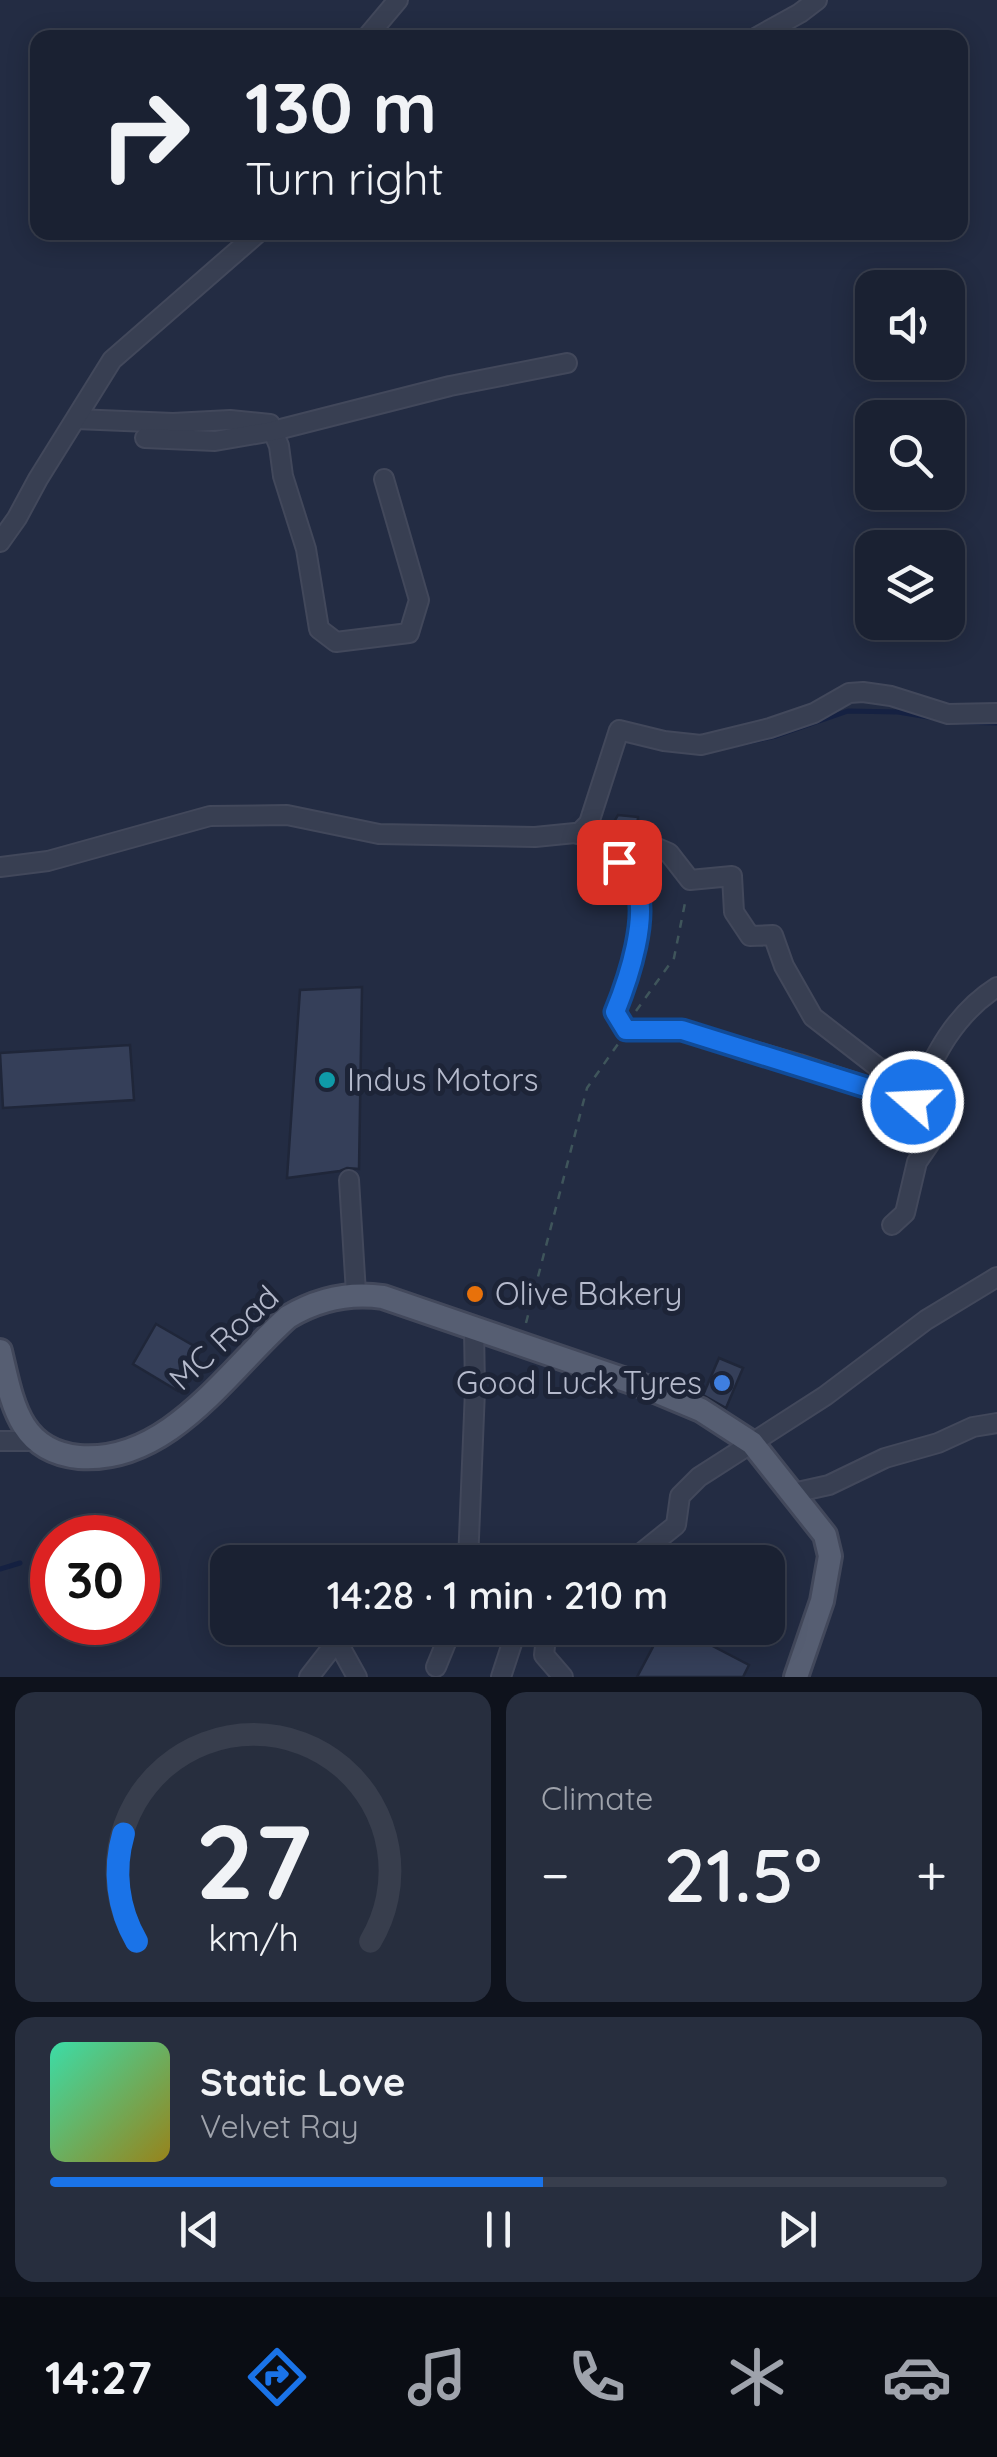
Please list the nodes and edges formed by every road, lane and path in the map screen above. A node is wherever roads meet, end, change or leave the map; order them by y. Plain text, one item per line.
1 (398, 0) edge
2 (816, 0) edge
3 (373, 30) edge
4 (769, 30) edge
5 (247, 240) edge
6 (566, 363) dead end
7 (76, 418) junction
8 (273, 431) junction
9 (145, 438) dead end
10 (384, 479) dead end
11 (0, 542) edge
12 (997, 713) edge
13 (578, 834) junction
14 (601, 839) junction
15 (0, 867) edge
16 (690, 880) junction
17 (997, 987) edge
18 (626, 1030) junction
19 (913, 1102) junction
20 (350, 1180) dead end
21 (892, 1226) dead end
22 (997, 1277) edge
23 (356, 1294) junction
24 (474, 1328) junction
25 (520, 1344) junction
26 (0, 1351) edge
27 (997, 1423) edge
28 (0, 1441) edge
29 (35, 1442) junction
30 (752, 1443) junction
31 (794, 1493) junction
32 (469, 1545) edge
33 (651, 1545) edge
34 (445, 1645) edge
35 (511, 1645) edge
36 (545, 1645) edge
37 (436, 1667) dead end
38 (309, 1677) edge
39 (357, 1677) edge
40 (501, 1677) edge
41 (563, 1677) edge
42 (796, 1677) edge

1 - 3 street
2 - 4 street
5 - 7 street
6 - 8 street
7 - 8 street
7 - 11 street
8 - 9 street
8 - 10 street
12 - 13 street
13 - 14 street
13 - 15 street
14 - 16 street
14 - 18 street
16 - 18 path
16 - 19 street
17 - 19 street
18 - 19 street
18 - 25 path
19 - 21 street
20 - 23 street
22 - 30 street
23 - 24 main road, MC Road
23 - 29 main road, MC Road
24 - 25 main road, MC Road
24 - 32 street
25 - 30 main road, MC Road
26 - 29 main road
27 - 31 street
28 - 29 street
30 - 31 main road, MC Road
30 - 33 street
31 - 42 main road, MC Road
34 - 37 street
35 - 40 street
36 - 41 street
38 - 39 street

